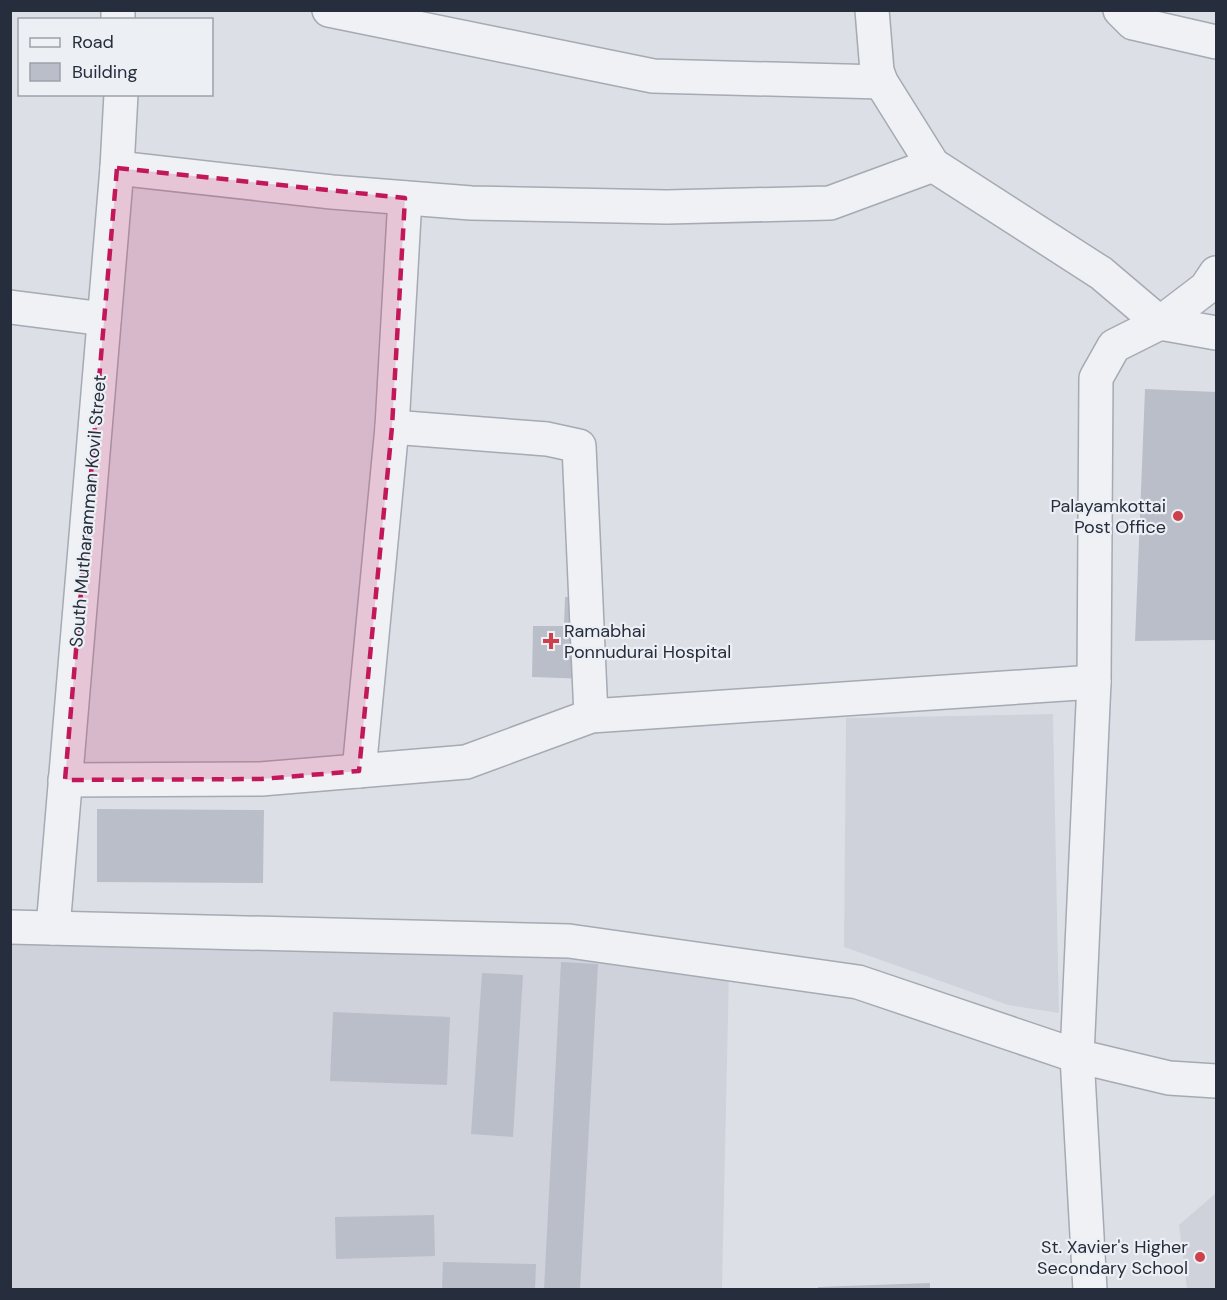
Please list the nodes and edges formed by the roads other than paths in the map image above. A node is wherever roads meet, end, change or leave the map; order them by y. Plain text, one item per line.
1 (329, 10) edge
2 (872, 10) edge
3 (1120, 10) edge
4 (1216, 42) edge
5 (881, 82) junction
6 (121, 96) edge
7 (933, 165) junction
8 (117, 168) junction
9 (405, 198) junction
10 (1216, 273) edge
11 (10, 308) edge
12 (104, 319) junction
13 (1160, 323) junction
14 (1216, 333) edge
15 (392, 427) junction
16 (1094, 682) junction
17 (591, 716) junction
18 (359, 771) junction
19 (65, 780) junction
20 (10, 927) edge
21 (52, 928) junction
22 (1077, 1056) junction
23 (1216, 1081) edge
24 (1090, 1290) edge

1 - 5 street
2 - 5 street
3 - 4 street
5 - 7 street
6 - 8 street, South Mutharamman Kovil Street
7 - 9 street
7 - 13 street
8 - 9 street
8 - 12 street, South Mutharamman Kovil Street
9 - 15 street
10 - 13 street
11 - 12 street
12 - 19 street, South Mutharamman Kovil Street
13 - 14 street
13 - 16 street
15 - 17 street
15 - 18 street
16 - 17 street
16 - 22 street
17 - 18 street
18 - 19 street
19 - 21 street, South Mutharamman Kovil Street
20 - 21 street
21 - 22 street
22 - 23 street
22 - 24 street

